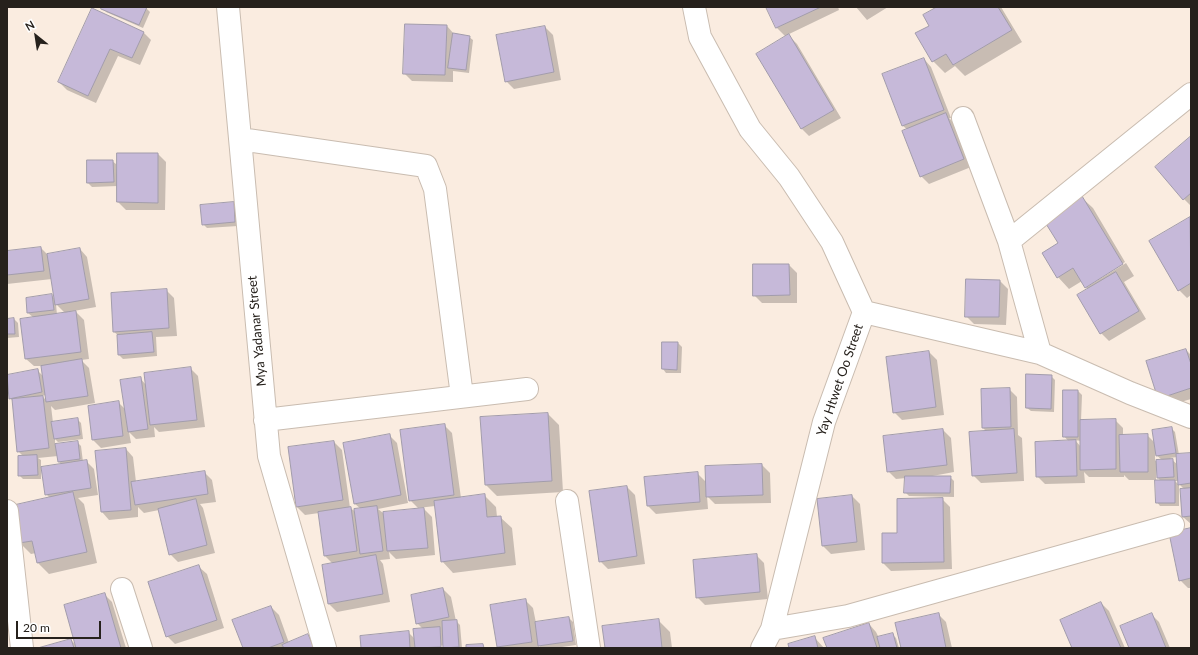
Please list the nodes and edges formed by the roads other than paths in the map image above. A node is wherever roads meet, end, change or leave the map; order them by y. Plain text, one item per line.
1 (228, 7) edge
2 (694, 7) edge
3 (1191, 94) edge
4 (963, 118) dead end
5 (240, 139) junction
6 (1009, 241) junction
7 (864, 312) junction
8 (1040, 353) junction
9 (527, 388) dead end
10 (462, 396) junction
11 (1191, 417) edge
12 (265, 420) junction
13 (567, 501) dead end
14 (7, 511) edge
15 (1173, 524) dead end
16 (122, 589) dead end
17 (13, 620) edge
18 (767, 639) edge
19 (22, 648) edge
20 (141, 648) edge
21 (325, 648) edge
22 (589, 648) edge

1 - 5 street, Mya Yadanar Street
2 - 7 street, Yay Htwet Oo Street
3 - 6 street
4 - 6 street
5 - 10 street
5 - 12 street, Mya Yadanar Street
6 - 8 street
7 - 8 street
7 - 18 street, Yay Htwet Oo Street
8 - 11 street
9 - 10 street
10 - 12 street
12 - 21 street, Mya Yadanar Street
13 - 22 street
14 - 17 street
15 - 18 street
16 - 20 street
17 - 19 street

